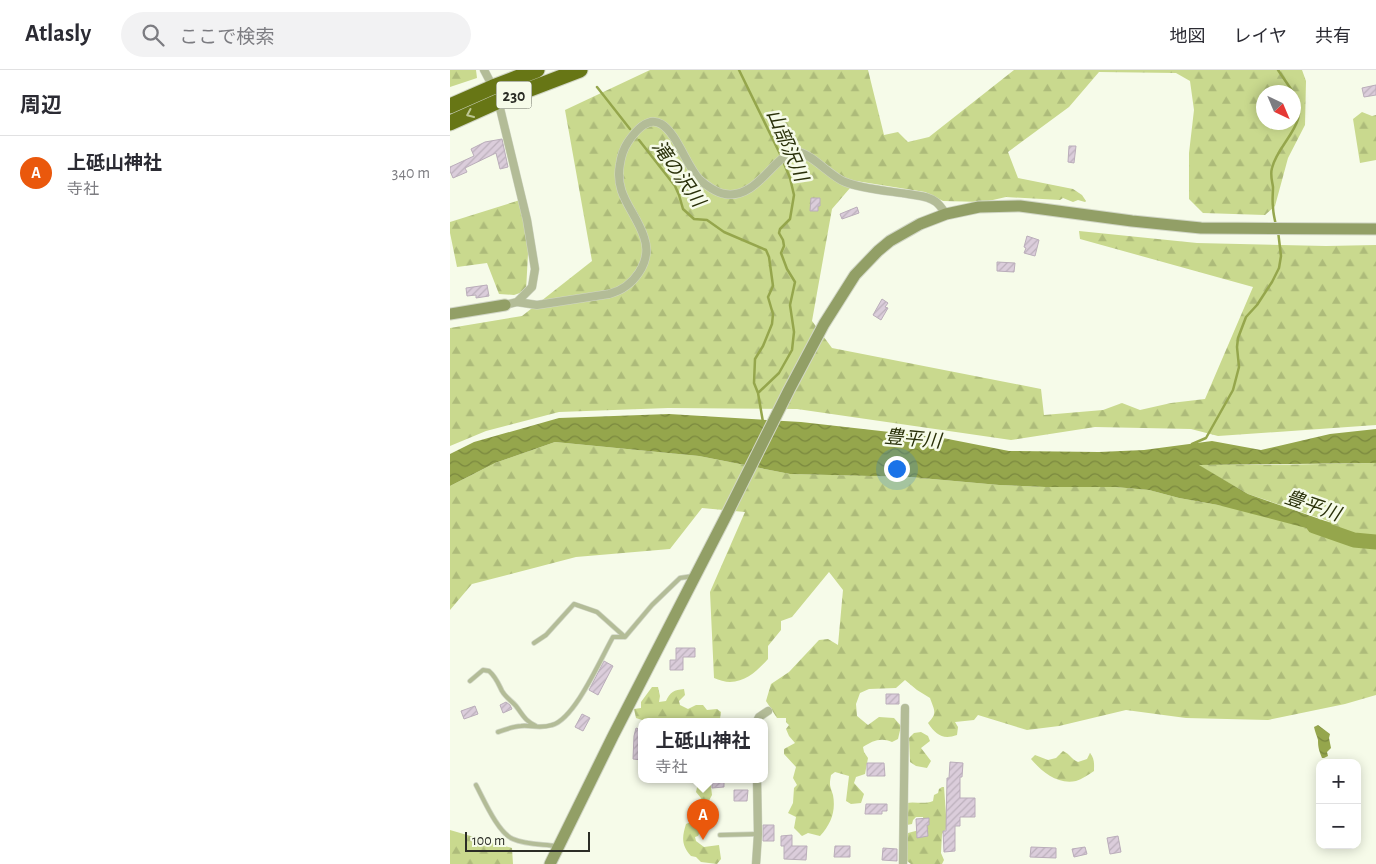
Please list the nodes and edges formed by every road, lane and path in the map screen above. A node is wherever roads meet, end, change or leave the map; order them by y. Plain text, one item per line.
1 (484, 70) edge
2 (537, 70) edge
3 (580, 70) edge
4 (496, 94) junction
5 (450, 106) edge
6 (450, 123) edge
7 (946, 214) junction
8 (1376, 229) edge
9 (517, 302) junction
10 (505, 305) joint
11 (450, 314) edge
12 (695, 576) junction
13 (625, 637) junction
14 (534, 643) dead end
15 (470, 681) dead end
16 (905, 708) dead end
17 (768, 711) dead end
18 (758, 718) edge
19 (538, 727) junction
20 (498, 732) dead end
21 (757, 783) edge
22 (476, 785) dead end
23 (758, 834) junction
24 (720, 835) dead end
25 (559, 846) junction
26 (550, 864) edge
27 (756, 864) edge
28 (903, 864) edge

1 - 4 street
2 - 4 highway, 230
3 - 4 highway, 230
4 - 5 highway, 230
4 -> 6 highway, 230
4 - 9 street
7 - 8 street
7 - 9 street
7 - 12 street
9 - 10 street
10 - 11 street
12 - 13 lane
12 - 25 street
13 - 14 lane
13 - 19 lane
15 - 19 lane
16 - 28 street
17 - 18 street
19 - 20 lane
21 - 23 street
22 - 25 lane
23 - 24 lane
23 - 27 street
25 - 26 street

